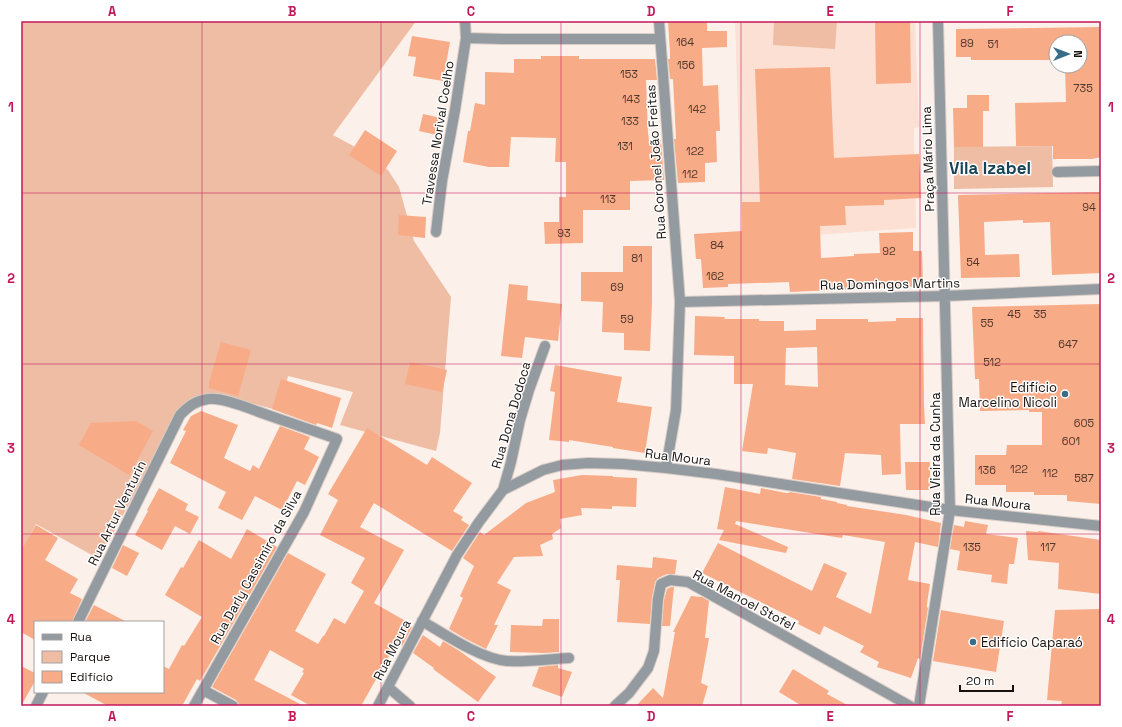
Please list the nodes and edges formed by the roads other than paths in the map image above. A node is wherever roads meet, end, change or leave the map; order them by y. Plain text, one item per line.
1 (465, 21) edge
2 (659, 21) edge
3 (938, 21) edge
4 (466, 38) junction
5 (660, 39) junction
6 (1101, 171) edge
7 (1057, 172) dead end
8 (436, 232) dead end
9 (1101, 289) edge
10 (945, 296) junction
11 (680, 302) junction
12 (545, 346) dead end
13 (337, 439) joint
14 (666, 468) junction
15 (504, 490) junction
16 (950, 510) junction
17 (1101, 526) edge
18 (78, 621) edge
19 (422, 621) junction
20 (569, 658) dead end
21 (388, 687) junction
22 (203, 690) junction
23 (42, 693) edge
24 (36, 706) edge
25 (194, 706) edge
26 (233, 706) edge
27 (378, 706) edge
28 (410, 706) edge
29 (615, 706) edge
30 (910, 706) edge
31 (919, 706) edge

1 - 4 street, Travessa Norival Coelho
2 - 5 street, Rua Coronel João Freitas
3 - 10 street, Praça Mário Lima
4 - 5 street
4 - 8 street, Travessa Norival Coelho
5 - 11 street, Rua Coronel João Freitas
6 - 7 street
9 - 10 street, Rua Domingos Martins
10 - 11 street, Rua Domingos Martins
10 - 16 street, Rua Vieira da Cunha
11 - 14 street, Rua Coronel João Freitas
12 - 15 street, Rua Dona Dodoca
13 - 18 street, Rua Artur Venturin
13 - 22 street, Rua Darly Cassimiro da Silva
14 - 15 street, Rua Moura
14 - 16 street, Rua Moura
15 - 19 street, Rua Moura
16 - 17 street, Rua Moura
16 - 31 street, Rua Vieira da Cunha
19 - 20 street
19 - 21 street, Rua Moura
21 - 27 street, Rua Moura
21 - 28 street
22 - 25 street, Rua Darly Cassimiro da Silva
22 - 26 street
23 - 24 street
29 - 30 street, Rua Manoel Stofel

